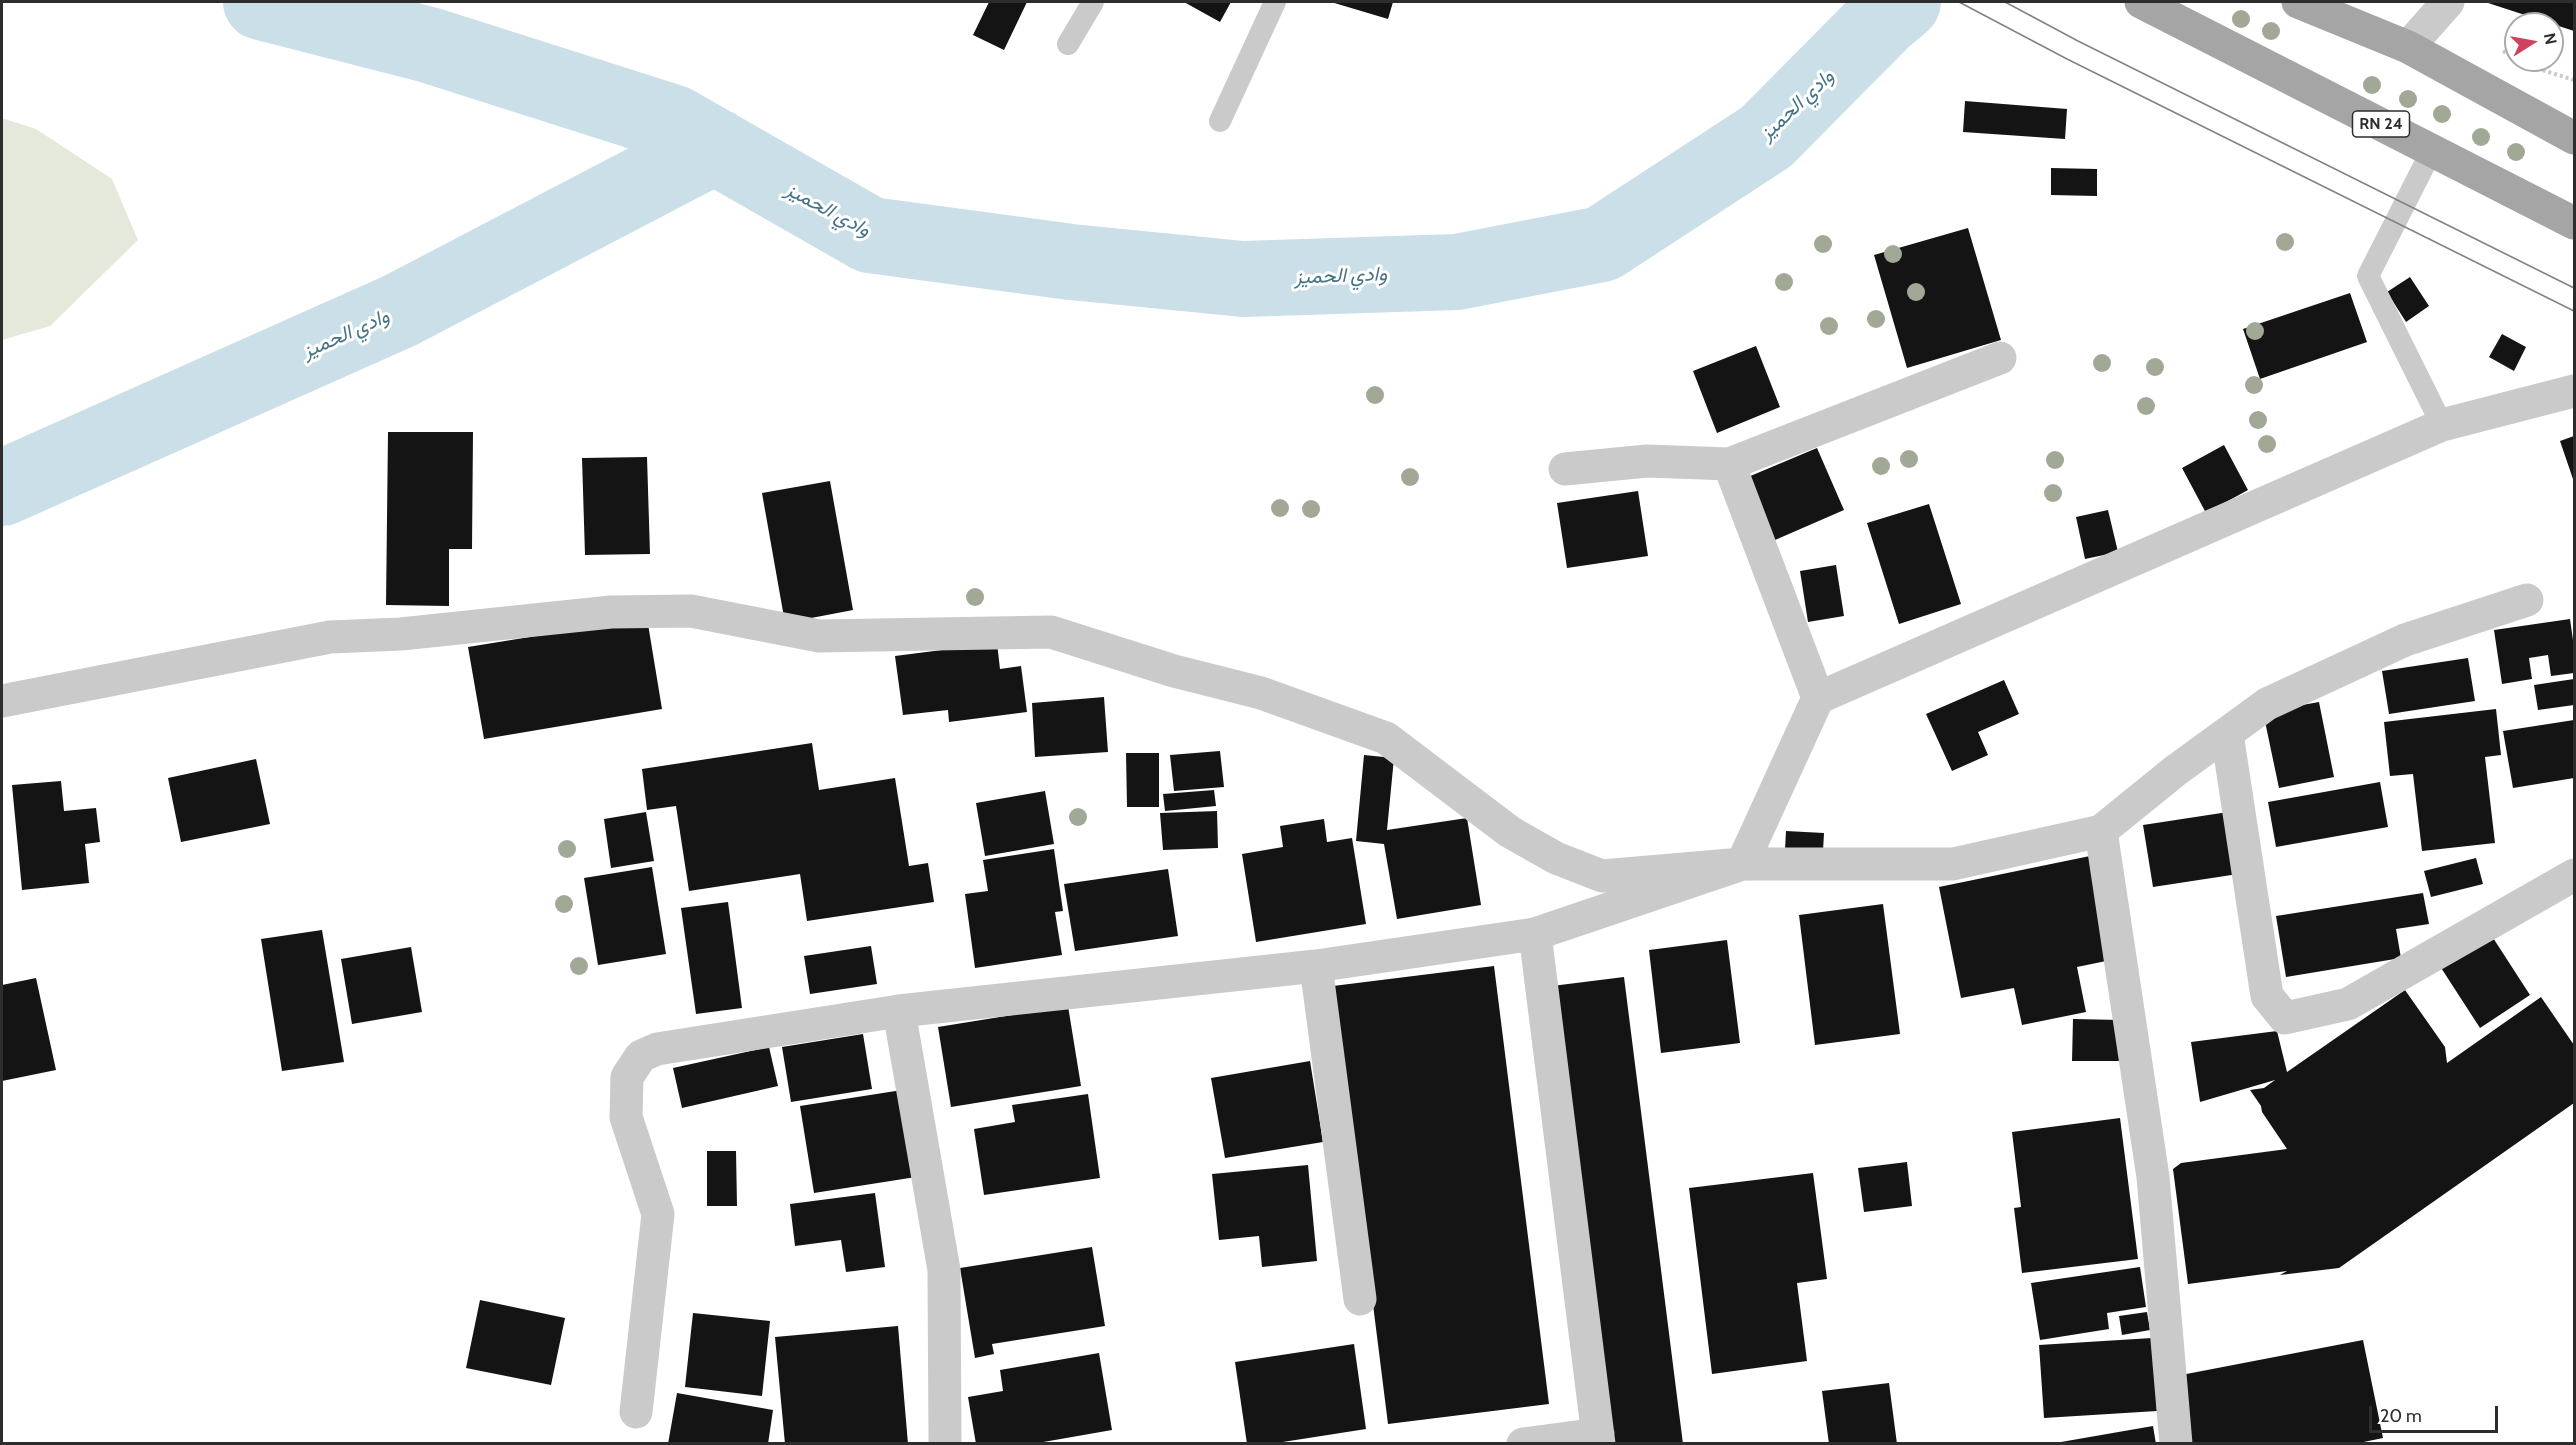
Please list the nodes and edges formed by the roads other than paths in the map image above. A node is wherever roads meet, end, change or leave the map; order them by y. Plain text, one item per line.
1 (1093, 2) edge
2 (1275, 2) edge
3 (2140, 2) edge
4 (2298, 2) edge
5 (2448, 2) edge
6 (1068, 44) dead end
7 (2408, 47) junction
8 (1220, 120) dead end
9 (2574, 138) edge
10 (2432, 150) junction
11 (2569, 220) edge
12 (2000, 358) dead end
13 (2574, 391) edge
14 (2442, 425) junction
15 (1729, 464) junction
16 (1565, 469) dead end
17 (2527, 600) dead end
18 (1818, 698) junction
19 (2, 701) edge
20 (2227, 734) junction
21 (2101, 831) junction
22 (1742, 864) junction
23 (2574, 875) edge
24 (1535, 934) junction
25 (1316, 966) junction
26 (898, 1011) junction
27 (1360, 1299) dead end
28 (636, 1412) dead end
29 (1599, 1439) edge
30 (945, 1443) edge
31 (1523, 1443) edge
32 (2176, 1443) edge

1 - 6 lane
2 - 8 lane
3 - 10 main road, RN 24
4 - 7 main road
5 - 7 street
7 - 9 main road
10 - 11 main road, RN 24
10 - 14 lane
12 - 15 street
13 - 14 street
14 - 18 street
15 - 16 street
15 - 18 street
17 - 20 street
18 - 22 street
19 - 22 street
20 - 21 street
20 - 23 street
21 - 22 street
21 - 32 street
22 - 24 street
24 - 25 street
24 - 29 street
25 - 26 street
25 - 27 street
26 - 28 street
26 - 30 street
29 - 31 street

